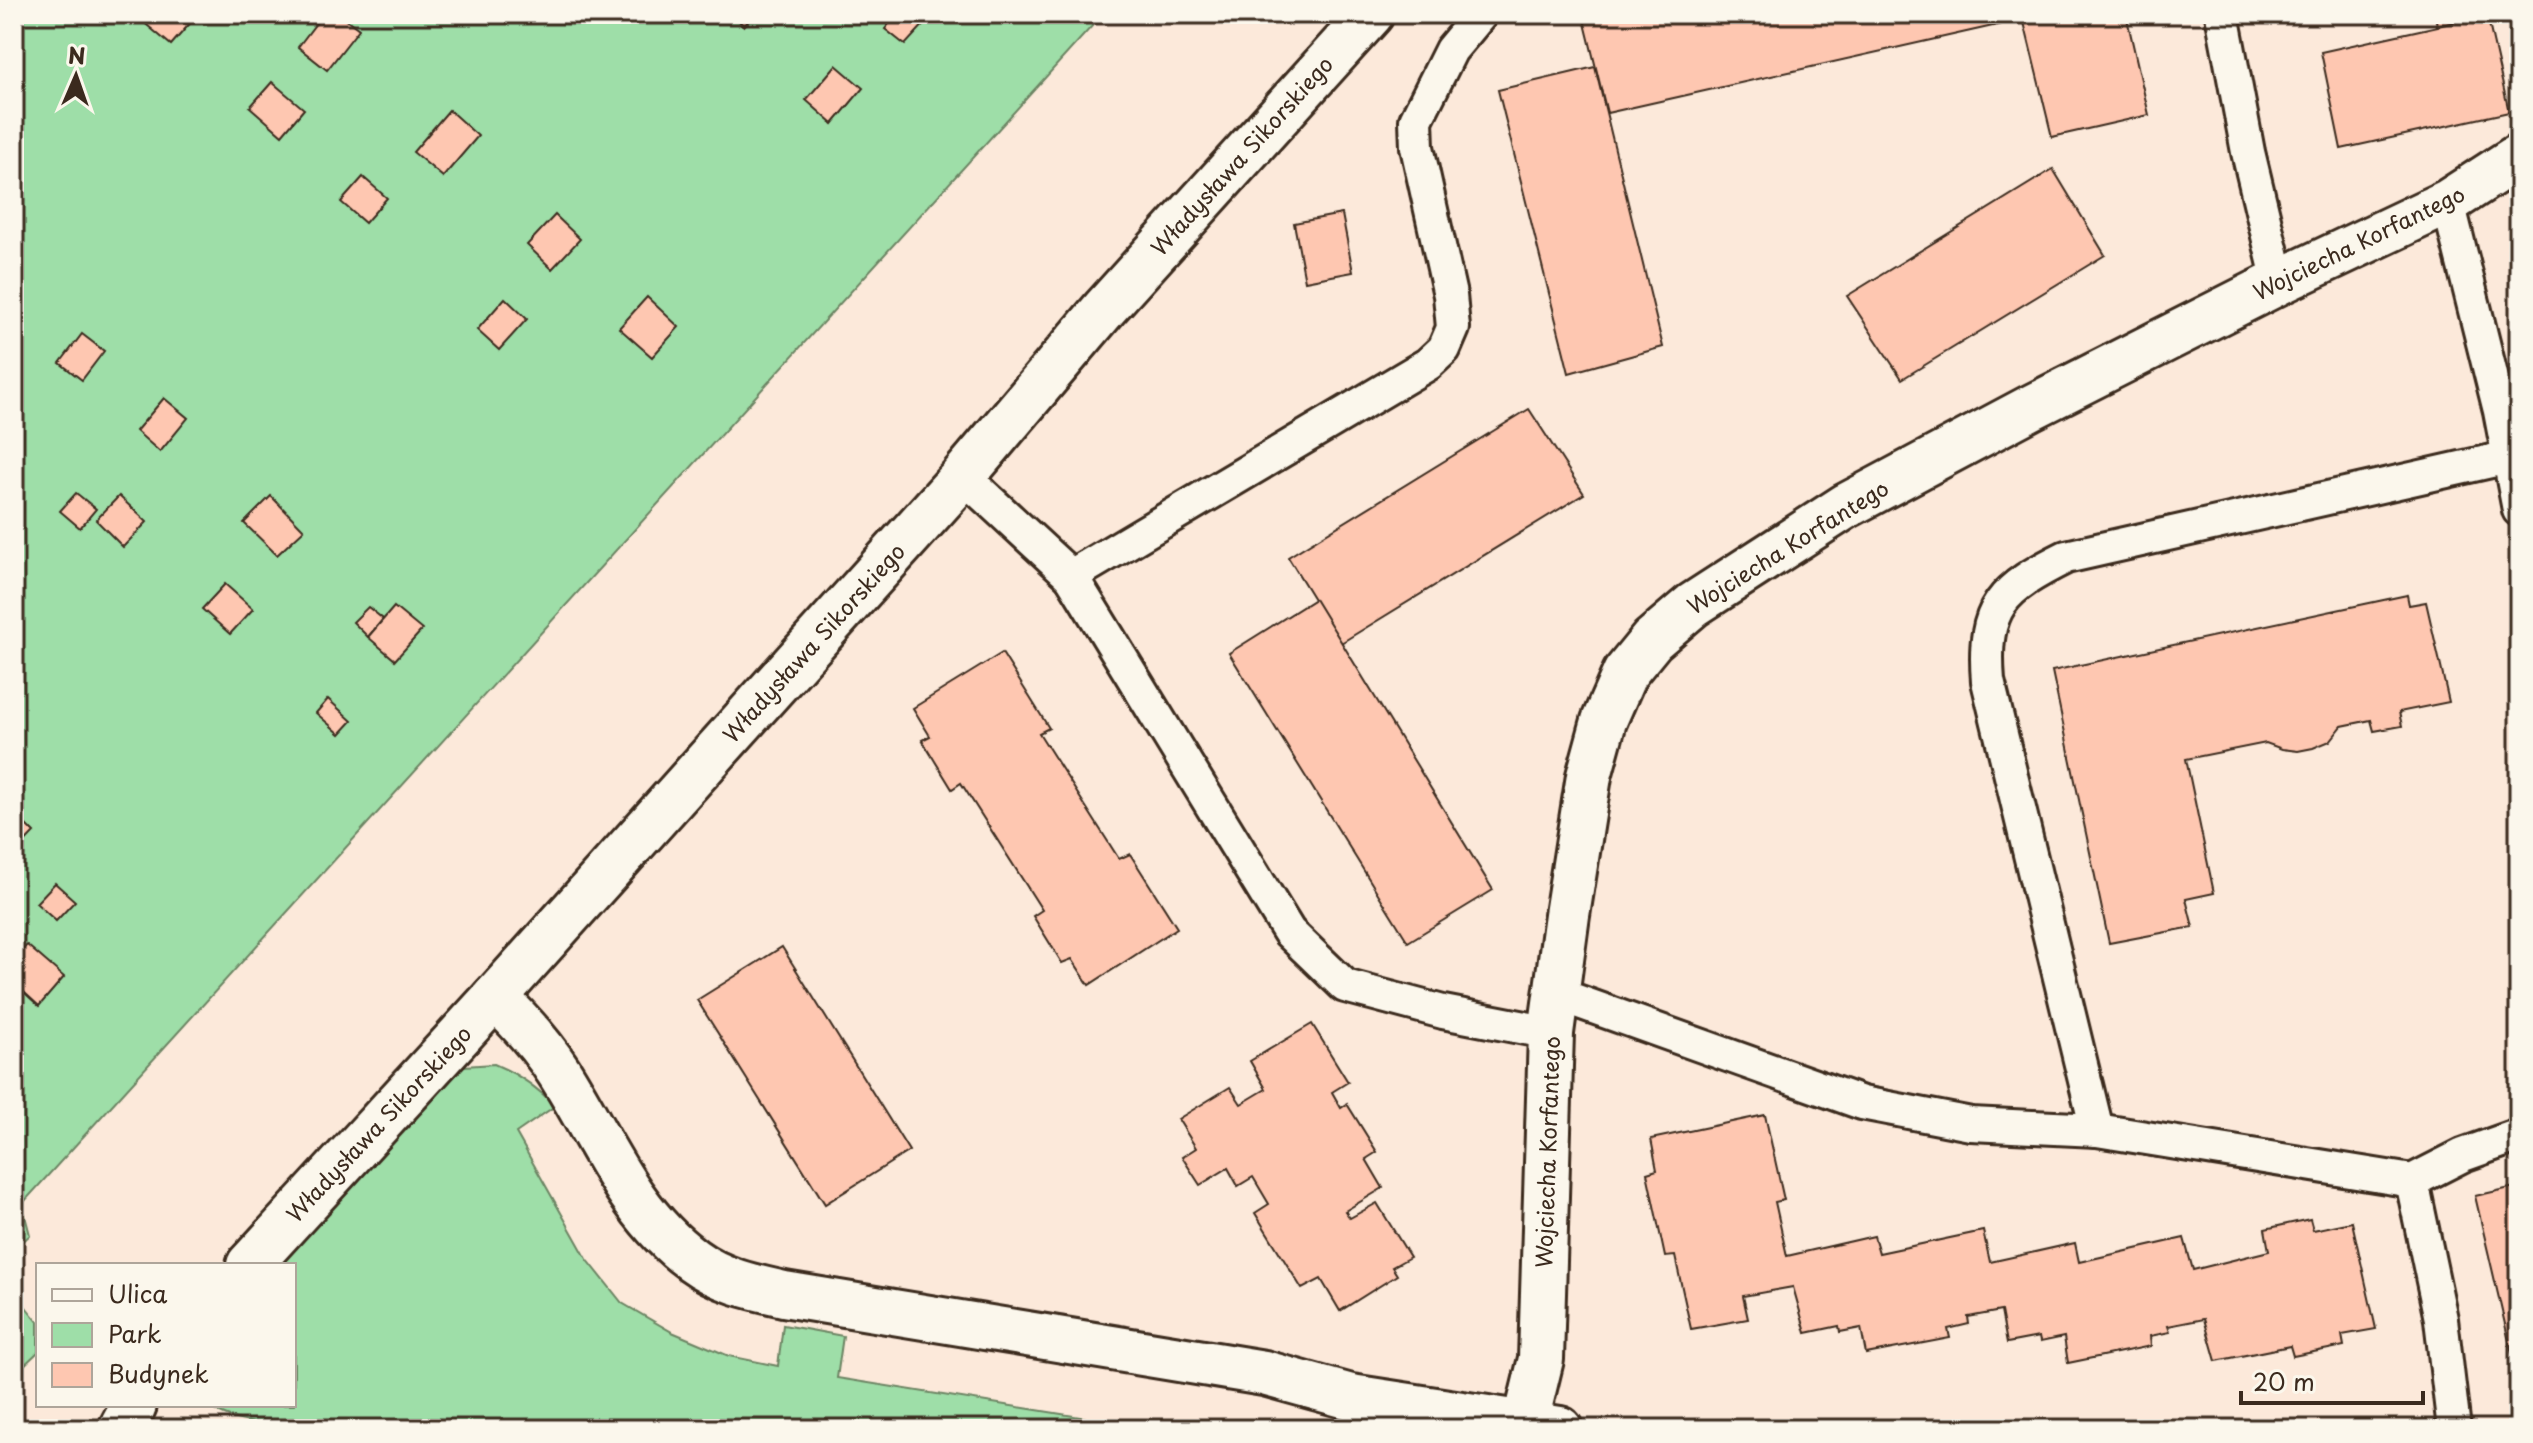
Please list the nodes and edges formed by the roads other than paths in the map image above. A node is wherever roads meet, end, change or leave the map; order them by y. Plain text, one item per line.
1 (1371, 14) edge
2 (1481, 14) edge
3 (2222, 14) edge
4 (2519, 156) edge
5 (2448, 202) junction
6 (2279, 282) junction
7 (2510, 409) edge
8 (2509, 457) junction
9 (963, 476) junction
10 (2519, 510) edge
11 (1071, 576) junction
12 (495, 997) junction
13 (1554, 1014) junction
14 (2097, 1130) junction
15 (2519, 1135) edge
16 (2412, 1181) junction
17 (251, 1263) edge
18 (133, 1407) edge
19 (1537, 1427) edge
20 (121, 1429) edge
21 (2454, 1429) edge

1 - 9 street, Władysława Sikorskiego
2 - 11 lane
3 - 6 lane
4 - 5 street, Wojciecha Korfantego
5 - 6 street, Wojciecha Korfantego
5 - 7 lane
6 - 13 street, Wojciecha Korfantego
7 - 8 lane
8 - 10 lane
8 - 14 lane
9 - 11 lane
9 - 12 street, Władysława Sikorskiego
11 - 13 lane
12 - 17 street, Władysława Sikorskiego
12 - 19 street
13 - 14 lane
13 - 19 street, Wojciecha Korfantego
14 - 16 lane
15 - 16 lane
16 - 21 lane
18 - 20 street

